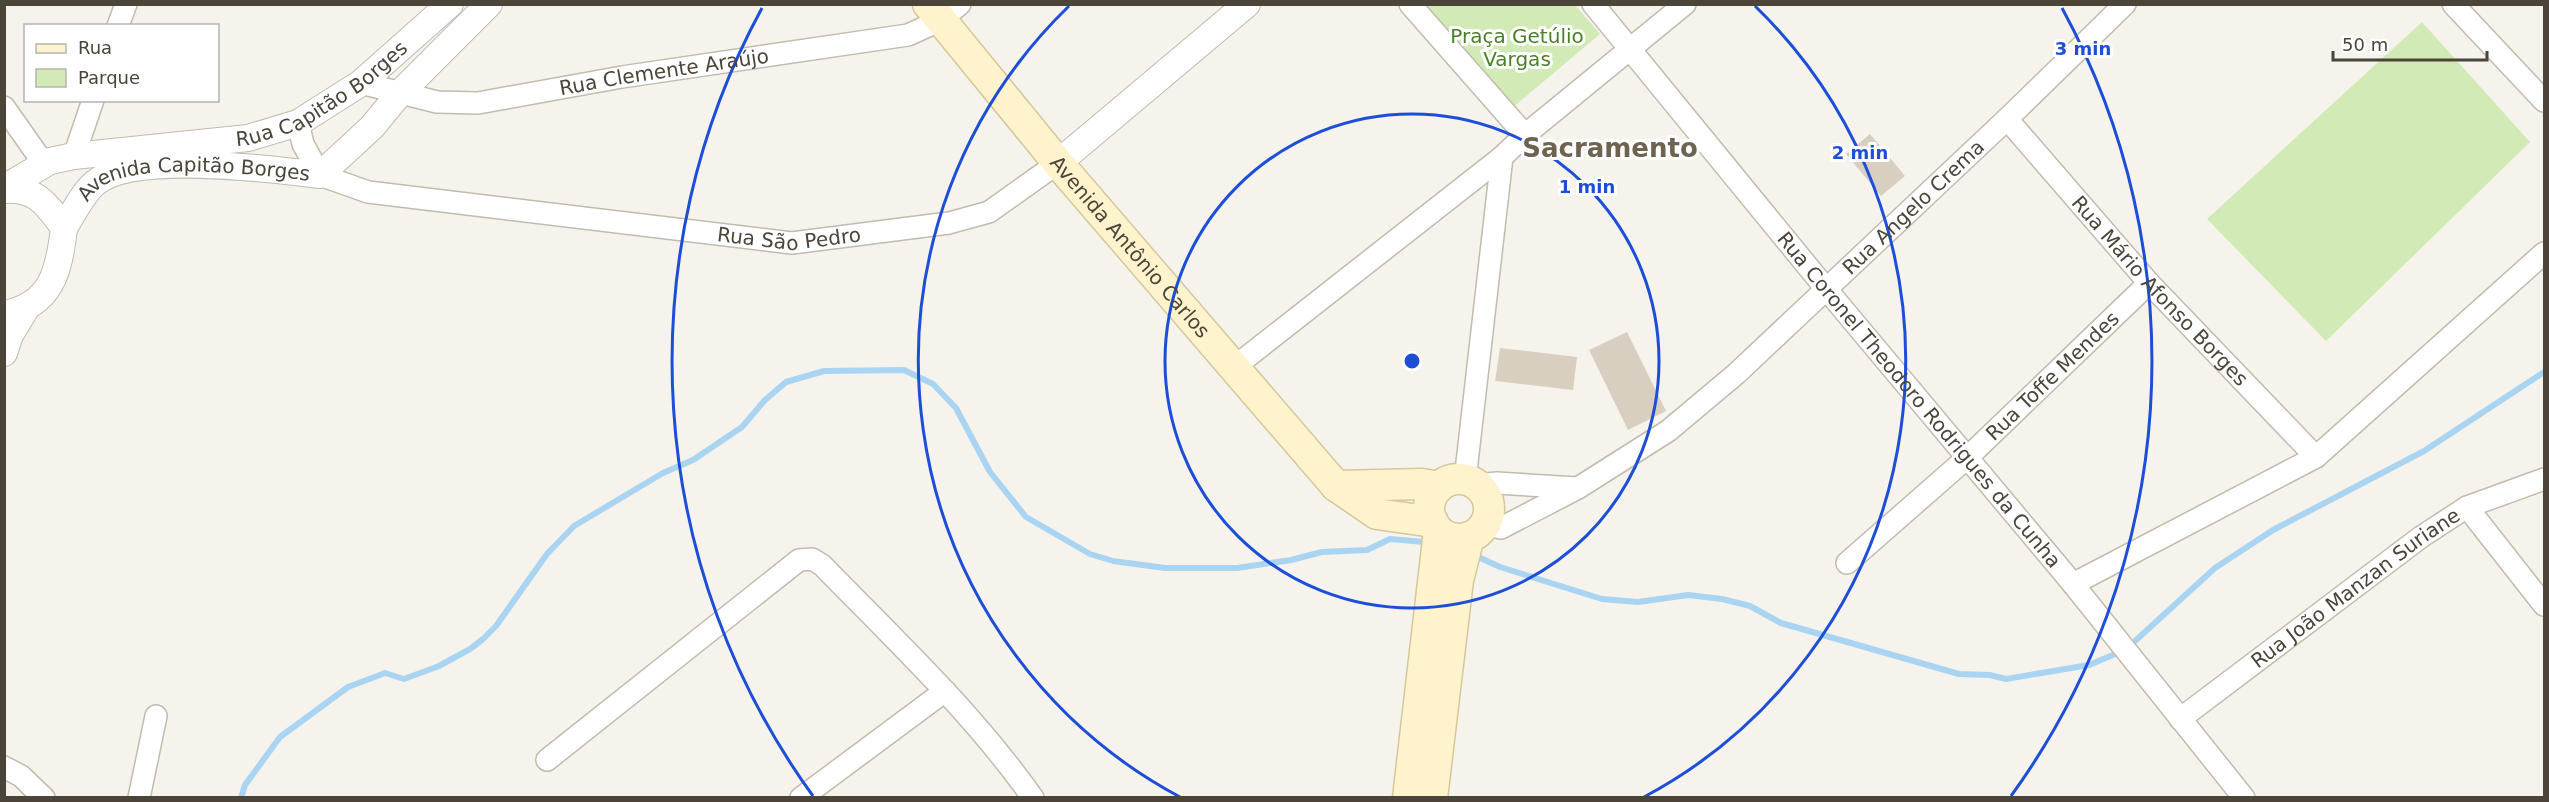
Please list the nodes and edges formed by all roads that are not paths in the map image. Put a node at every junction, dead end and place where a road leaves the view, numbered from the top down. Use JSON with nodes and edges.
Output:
{"nodes":[{"id":1,"x":126,"y":4,"type":"edge"},
{"id":2,"x":450,"y":4,"type":"edge"},
{"id":3,"x":489,"y":4,"type":"edge"},
{"id":4,"x":1247,"y":4,"type":"edge"},
{"id":5,"x":1410,"y":4,"type":"edge"},
{"id":6,"x":1593,"y":4,"type":"edge"},
{"id":7,"x":1685,"y":4,"type":"edge"},
{"id":8,"x":2125,"y":4,"type":"edge"},
{"id":9,"x":2453,"y":4,"type":"edge"},
{"id":10,"x":943,"y":10,"type":"edge"},
{"id":11,"x":119,"y":24,"type":"edge"},
{"id":12,"x":1629,"y":50,"type":"junction"},
{"id":13,"x":362,"y":83,"type":"junction"},
{"id":14,"x":400,"y":93,"type":"junction"},
{"id":15,"x":2544,"y":101,"type":"edge"},
{"id":16,"x":92,"y":102,"type":"edge"},
{"id":17,"x":4,"y":107,"type":"edge"},
{"id":18,"x":2007,"y":119,"type":"junction"},
{"id":19,"x":298,"y":123,"type":"junction"},
{"id":20,"x":1525,"y":135,"type":"junction"},
{"id":21,"x":74,"y":156,"type":"junction"},
{"id":22,"x":1502,"y":157,"type":"junction"},
{"id":23,"x":1059,"y":163,"type":"junction"},
{"id":24,"x":44,"y":164,"type":"junction"},
{"id":25,"x":320,"y":174,"type":"junction"},
{"id":26,"x":4,"y":189,"type":"edge"},
{"id":27,"x":64,"y":228,"type":"junction"},
{"id":28,"x":2544,"y":253,"type":"edge"},
{"id":29,"x":2148,"y":283,"type":"junction"},
{"id":30,"x":1827,"y":290,"type":"junction"},
{"id":31,"x":15,"y":312,"type":"edge"},
{"id":32,"x":4,"y":353,"type":"edge"},
{"id":33,"x":1233,"y":368,"type":"junction"},
{"id":34,"x":1968,"y":457,"type":"junction"},
{"id":35,"x":2316,"y":458,"type":"junction"},
{"id":36,"x":2544,"y":479,"type":"edge"},
{"id":37,"x":1460,"y":484,"type":"junction"},
{"id":38,"x":1336,"y":486,"type":"junction"},
{"id":39,"x":1578,"y":488,"type":"junction"},
{"id":40,"x":2467,"y":507,"type":"junction"},
{"id":41,"x":1436,"y":527,"type":"junction"},
{"id":42,"x":1477,"y":531,"type":"junction"},
{"id":43,"x":1847,"y":563,"type":"dead end"},
{"id":44,"x":2073,"y":584,"type":"junction"},
{"id":45,"x":2544,"y":605,"type":"edge"},
{"id":46,"x":945,"y":691,"type":"junction"},
{"id":47,"x":156,"y":716,"type":"dead end"},
{"id":48,"x":2180,"y":719,"type":"junction"},
{"id":49,"x":547,"y":760,"type":"dead end"},
{"id":50,"x":4,"y":767,"type":"edge"},
{"id":51,"x":44,"y":798,"type":"edge"},
{"id":52,"x":138,"y":798,"type":"edge"},
{"id":53,"x":801,"y":798,"type":"edge"},
{"id":54,"x":1033,"y":798,"type":"edge"},
{"id":55,"x":1408,"y":798,"type":"edge"},
{"id":56,"x":1432,"y":798,"type":"edge"},
{"id":57,"x":2244,"y":798,"type":"edge"}],
"edges":[{"from":1,"to":11,"type":"street"},
{"from":2,"to":13,"type":"street","name":"Rua Capitão Borges"},
{"from":3,"to":14,"type":"street","name":"Avenida Capitão Borges"},
{"from":4,"to":23,"type":"street","name":"Rua São Pedro"},
{"from":5,"to":20,"type":"street"},
{"from":6,"to":12,"type":"street","name":"Rua Coronel Theodoro Rodrigues da Cunha"},
{"from":7,"to":12,"type":"street"},
{"from":8,"to":18,"type":"street","name":"Rua Angelo Crema"},
{"from":9,"to":15,"type":"street"},
{"from":10,"to":14,"type":"street","name":"Rua Clemente Araújo"},
{"from":10,"to":23,"type":"main road","name":"Avenida Antônio Carlos"},
{"from":12,"to":20,"type":"street"},
{"from":12,"to":30,"type":"street","name":"Rua Coronel Theodoro Rodrigues da Cunha"},
{"from":13,"to":14,"type":"street","name":"Rua Clemente Araújo"},
{"from":13,"to":19,"type":"street","name":"Rua Capitão Borges"},
{"from":14,"to":25,"type":"street","name":"Avenida Capitão Borges"},
{"from":16,"to":21,"type":"street"},
{"from":17,"to":24,"type":"street"},
{"from":18,"to":29,"type":"street","name":"Rua Mário Afonso Borges"},
{"from":18,"to":30,"type":"street","name":"Rua Angelo Crema"},
{"from":19,"to":21,"type":"street","name":"Rua Capitão Borges"},
{"from":19,"to":25,"type":"street"},
{"from":20,"to":22,"type":"street"},
{"from":21,"to":24,"type":"street","name":"Rua Capitão Borges"},
{"from":22,"to":33,"type":"street"},
{"from":22,"to":37,"type":"street"},
{"from":23,"to":25,"type":"street","name":"Rua São Pedro"},
{"from":23,"to":33,"type":"main road","name":"Avenida Antônio Carlos"},
{"from":24,"to":26,"type":"street","name":"Rua Capitão Borges"},
{"from":25,"to":27,"type":"street","name":"Avenida Capitão Borges"},
{"from":26,"to":27,"type":"street"},
{"from":27,"to":31,"type":"street"},
{"from":28,"to":35,"type":"street"},
{"from":29,"to":34,"type":"street","name":"Rua Toffe Mendes"},
{"from":29,"to":35,"type":"street","name":"Rua Mário Afonso Borges"},
{"from":30,"to":34,"type":"street","name":"Rua Coronel Theodoro Rodrigues da Cunha"},
{"from":30,"to":39,"type":"street","name":"Rua Angelo Crema"},
{"from":31,"to":32,"type":"street"},
{"from":33,"to":38,"type":"main road","name":"Avenida Antônio Carlos"},
{"from":34,"to":43,"type":"street","name":"Rua Toffe Mendes"},
{"from":34,"to":44,"type":"street","name":"Rua Coronel Theodoro Rodrigues da Cunha"},
{"from":35,"to":44,"type":"street"},
{"from":36,"to":40,"type":"street","name":"Rua João Manzan Suriane"},
{"from":37,"to":38,"type":"main road"},
{"from":37,"to":39,"type":"street"},
{"from":37,"to":41,"type":"main road"},
{"from":37,"to":42,"type":"main road"},
{"from":38,"to":41,"type":"main road","name":"Avenida Antônio Carlos"},
{"from":39,"to":42,"type":"street","name":"Rua Angelo Crema"},
{"from":40,"to":45,"type":"street"},
{"from":40,"to":48,"type":"street","name":"Rua João Manzan Suriane"},
{"from":41,"to":42,"type":"main road"},
{"from":41,"to":55,"type":"main road"},
{"from":42,"to":56,"type":"main road"},
{"from":44,"to":48,"type":"street","name":"Rua Coronel Theodoro Rodrigues da Cunha"},
{"from":46,"to":49,"type":"street"},
{"from":46,"to":53,"type":"street"},
{"from":46,"to":54,"type":"street"},
{"from":47,"to":52,"type":"street"},
{"from":48,"to":57,"type":"street","name":"Rua Coronel Theodoro Rodrigues da Cunha"},
{"from":50,"to":51,"type":"street"}]}
